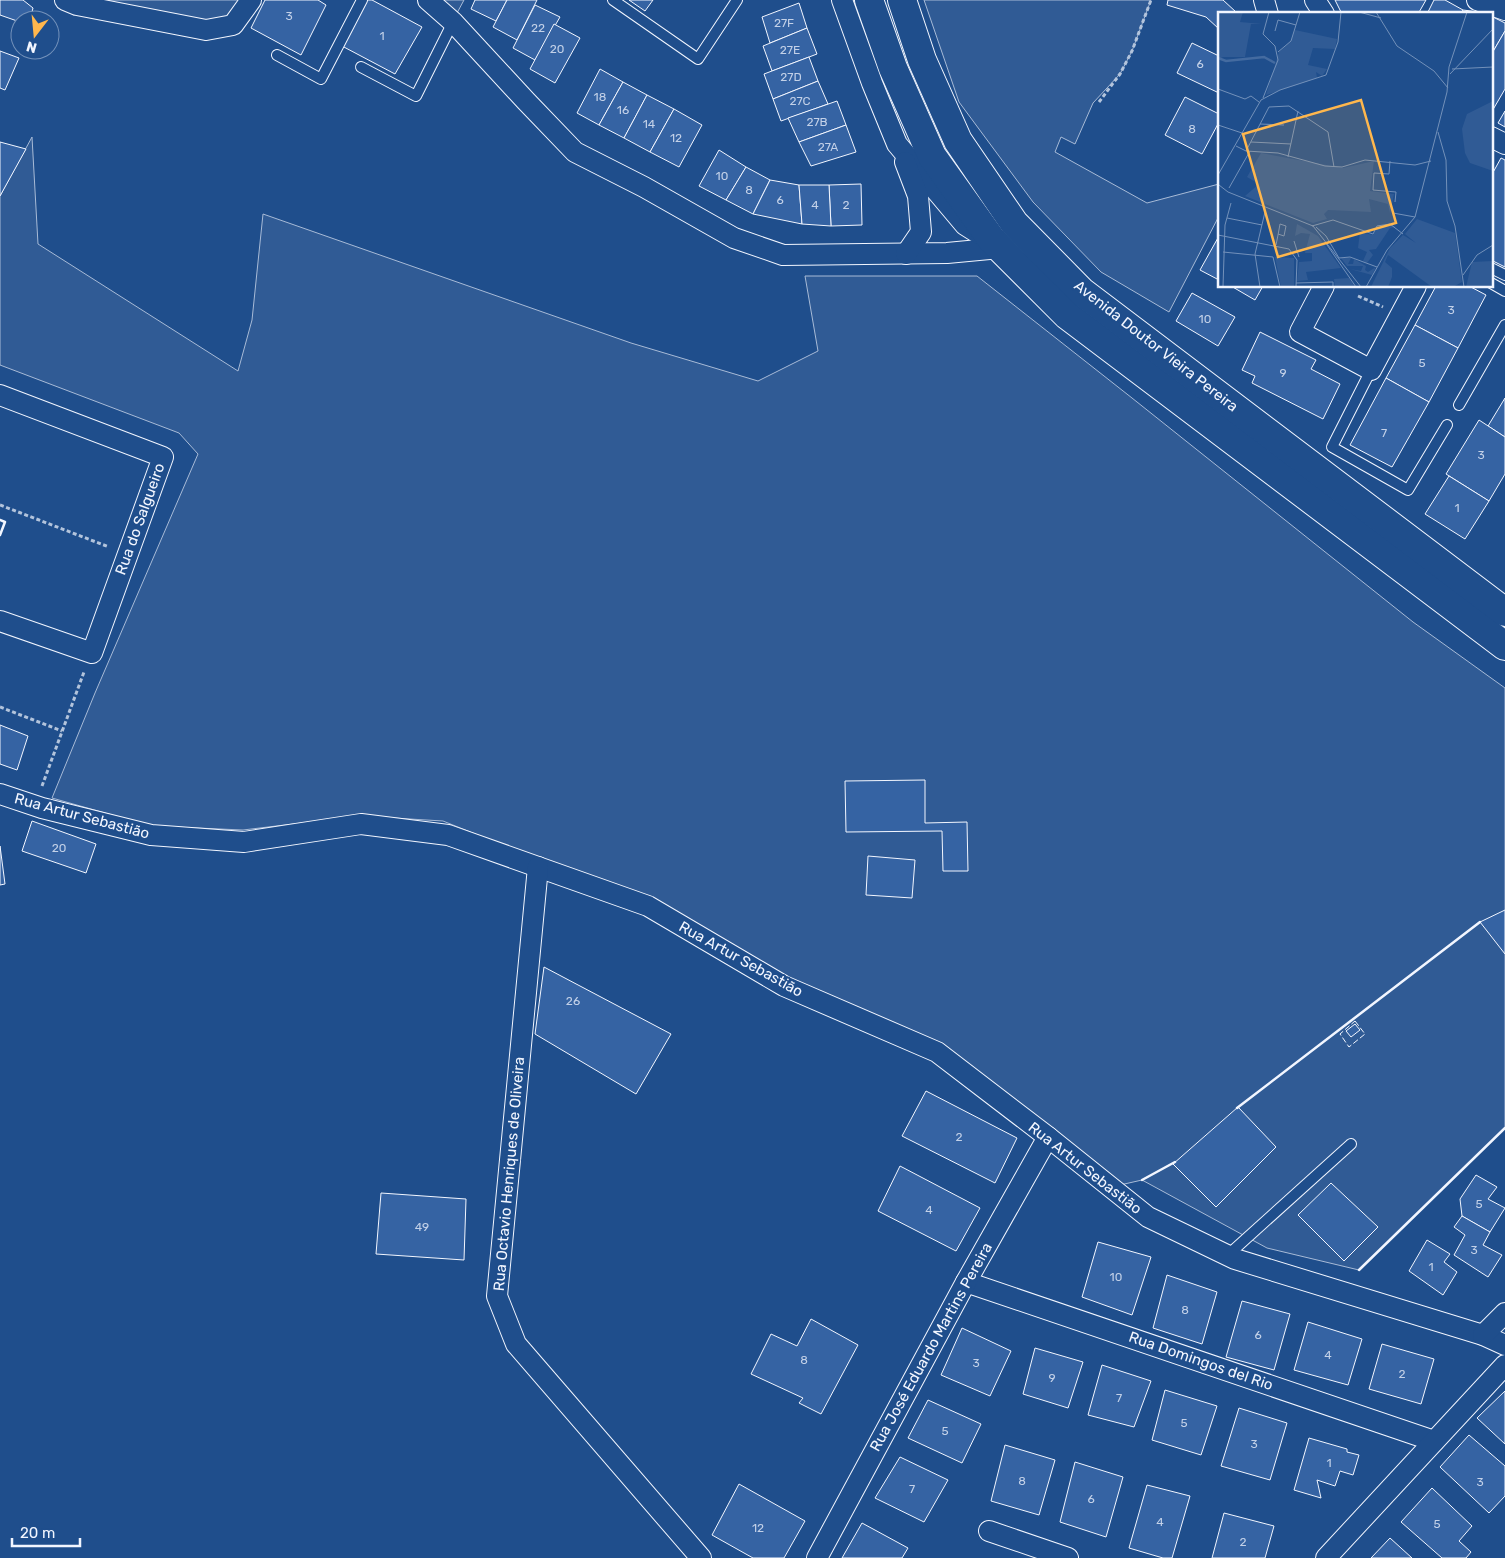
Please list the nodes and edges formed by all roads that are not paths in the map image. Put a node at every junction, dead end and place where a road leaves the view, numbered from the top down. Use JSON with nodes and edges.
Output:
{"nodes":[{"id":1,"x":66,"y":0,"type":"edge"},
{"id":2,"x":251,"y":0,"type":"edge"},
{"id":3,"x":362,"y":0,"type":"edge"},
{"id":4,"x":428,"y":0,"type":"edge"},
{"id":5,"x":613,"y":0,"type":"edge"},
{"id":6,"x":737,"y":0,"type":"edge"},
{"id":7,"x":842,"y":0,"type":"edge"},
{"id":8,"x":869,"y":0,"type":"edge"},
{"id":9,"x":902,"y":0,"type":"edge"},
{"id":10,"x":1316,"y":0,"type":"edge"},
{"id":11,"x":1478,"y":0,"type":"edge"},
{"id":12,"x":1505,"y":10,"type":"edge"},
{"id":13,"x":1323,"y":12,"type":"edge"},
{"id":14,"x":453,"y":22,"type":"junction"},
{"id":15,"x":277,"y":55,"type":"dead end"},
{"id":16,"x":361,"y":67,"type":"dead end"},
{"id":17,"x":897,"y":144,"type":"junction"},
{"id":18,"x":1000,"y":248,"type":"junction"},
{"id":19,"x":906,"y":254,"type":"junction"},
{"id":20,"x":1492,"y":268,"type":"edge"},
{"id":21,"x":1505,"y":275,"type":"edge"},
{"id":22,"x":1492,"y":284,"type":"edge"},
{"id":23,"x":1323,"y":288,"type":"edge"},
{"id":24,"x":1415,"y":288,"type":"edge"},
{"id":25,"x":1505,"y":291,"type":"edge"},
{"id":26,"x":1505,"y":325,"type":"edge"},
{"id":27,"x":1371,"y":370,"type":"junction"},
{"id":28,"x":0,"y":395,"type":"edge"},
{"id":29,"x":1459,"y":405,"type":"dead end"},
{"id":30,"x":1447,"y":425,"type":"dead end"},
{"id":31,"x":1505,"y":612,"type":"edge"},
{"id":32,"x":0,"y":621,"type":"edge"},
{"id":33,"x":1505,"y":646,"type":"edge"},
{"id":34,"x":0,"y":794,"type":"edge"},
{"id":35,"x":538,"y":867,"type":"junction"},
{"id":36,"x":1048,"y":1137,"type":"junction"},
{"id":37,"x":1351,"y":1144,"type":"dead end"},
{"id":38,"x":1228,"y":1255,"type":"junction"},
{"id":39,"x":966,"y":1282,"type":"junction"},
{"id":40,"x":1505,"y":1313,"type":"edge"},
{"id":41,"x":1483,"y":1335,"type":"junction"},
{"id":42,"x":1505,"y":1345,"type":"edge"},
{"id":43,"x":1505,"y":1365,"type":"edge"},
{"id":44,"x":1434,"y":1441,"type":"junction"},
{"id":45,"x":989,"y":1531,"type":"dead end"},
{"id":46,"x":702,"y":1558,"type":"edge"},
{"id":47,"x":817,"y":1558,"type":"edge"},
{"id":48,"x":1068,"y":1558,"type":"edge"},
{"id":49,"x":1326,"y":1558,"type":"edge"}],
"edges":[{"from":1,"to":2,"type":"street"},
{"from":3,"to":15,"type":"lane"},
{"from":4,"to":14,"type":"street"},
{"from":5,"to":6,"type":"lane"},
{"from":7,"to":17,"type":"street","name":"Avenida Doutor Vieira Pereira"},
{"from":8,"to":18,"type":"main road","name":"Avenida Doutor Vieira Pereira"},
{"from":9,"to":31,"type":"main road","name":"Avenida Doutor Vieira Pereira"},
{"from":10,"to":13,"type":"street"},
{"from":11,"to":12,"type":"street"},
{"from":14,"to":16,"type":"lane"},
{"from":14,"to":19,"type":"street"},
{"from":17,"to":18,"type":"street","name":"Avenida Doutor Vieira Pereira"},
{"from":17,"to":19,"type":"street"},
{"from":18,"to":19,"type":"street"},
{"from":18,"to":33,"type":"main road","name":"Avenida Doutor Vieira Pereira"},
{"from":20,"to":21,"type":"lane"},
{"from":22,"to":25,"type":"lane"},
{"from":23,"to":27,"type":"street"},
{"from":24,"to":27,"type":"street"},
{"from":26,"to":29,"type":"lane"},
{"from":27,"to":30,"type":"lane"},
{"from":28,"to":32,"type":"street","name":"Rua do Salgueiro"},
{"from":34,"to":35,"type":"street","name":"Rua Artur Sebastião"},
{"from":35,"to":36,"type":"street","name":"Rua Artur Sebastião"},
{"from":35,"to":46,"type":"street","name":"Rua Octavio Henriques de Oliveira"},
{"from":36,"to":38,"type":"street","name":"Rua Artur Sebastião"},
{"from":36,"to":39,"type":"street","name":"Rua José Eduardo Martins Pereira"},
{"from":37,"to":38,"type":"lane"},
{"from":38,"to":41,"type":"street","name":"Rua Artur Sebastião"},
{"from":39,"to":44,"type":"street","name":"Rua Domingos del Rio"},
{"from":39,"to":47,"type":"street","name":"Rua José Eduardo Martins Pereira"},
{"from":40,"to":41,"type":"street"},
{"from":41,"to":42,"type":"street","name":"Rua Artur Sebastião"},
{"from":43,"to":44,"type":"street"},
{"from":44,"to":49,"type":"street"},
{"from":45,"to":48,"type":"street"}]}
